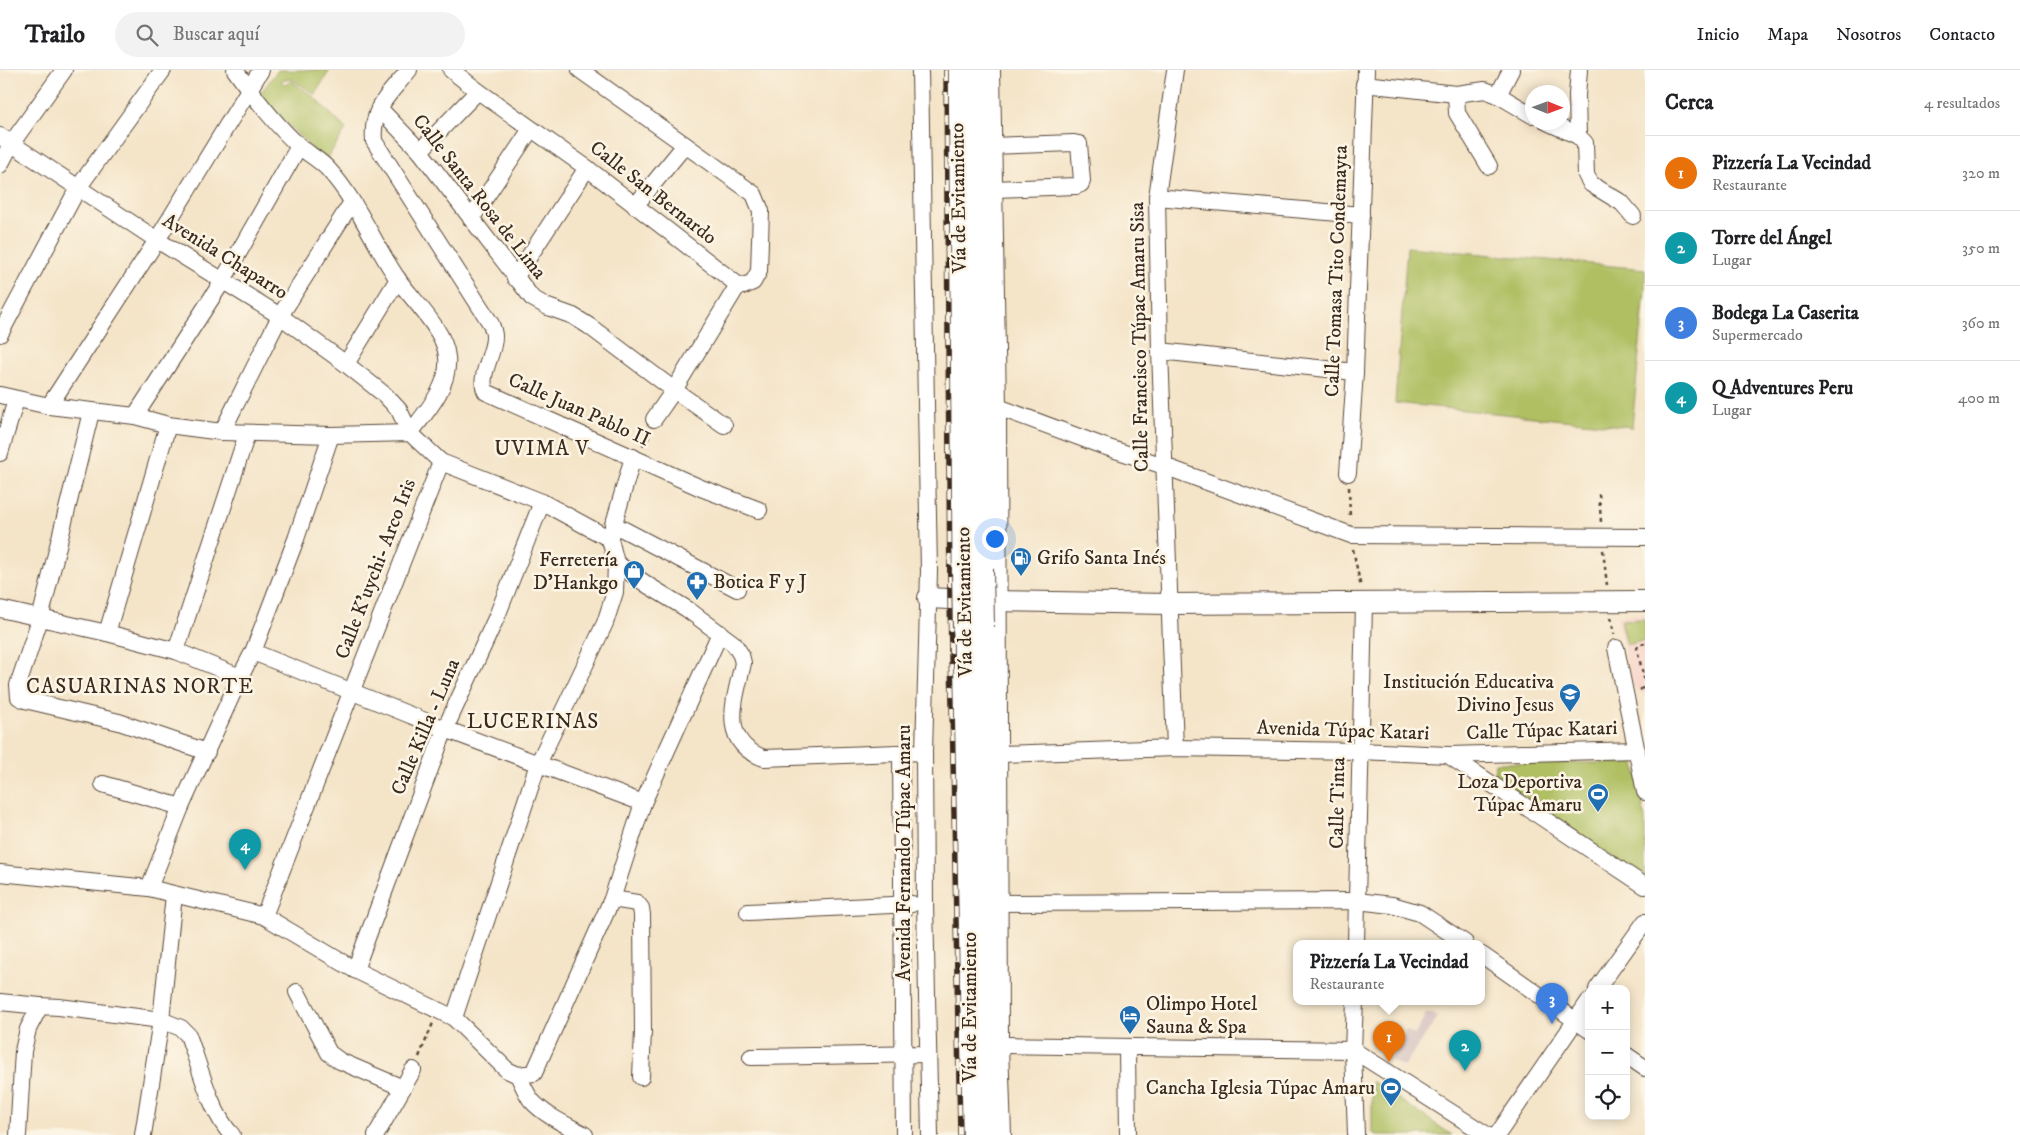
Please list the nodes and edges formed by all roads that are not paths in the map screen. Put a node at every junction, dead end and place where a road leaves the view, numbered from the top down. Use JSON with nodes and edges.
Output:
{"nodes":[{"id":1,"x":64,"y":70,"type":"edge"},
{"id":2,"x":162,"y":70,"type":"edge"},
{"id":3,"x":236,"y":70,"type":"edge"},
{"id":4,"x":261,"y":70,"type":"edge"},
{"id":5,"x":409,"y":70,"type":"edge"},
{"id":6,"x":451,"y":70,"type":"edge"},
{"id":7,"x":580,"y":70,"type":"edge"},
{"id":8,"x":920,"y":70,"type":"edge"},
{"id":9,"x":958,"y":70,"type":"edge"},
{"id":10,"x":979,"y":70,"type":"edge"},
{"id":11,"x":992,"y":70,"type":"edge"},
{"id":12,"x":1174,"y":70,"type":"edge"},
{"id":13,"x":1511,"y":70,"type":"edge"},
{"id":14,"x":1580,"y":70,"type":"edge"},
{"id":15,"x":1365,"y":77,"type":"edge"},
{"id":16,"x":249,"y":90,"type":"junction"},
{"id":17,"x":478,"y":92,"type":"junction"},
{"id":18,"x":1456,"y":94,"type":"junction"},
{"id":19,"x":1498,"y":95,"type":"junction"},
{"id":20,"x":379,"y":108,"type":"junction"},
{"id":21,"x":1525,"y":111,"type":"edge"},
{"id":22,"x":531,"y":128,"type":"junction"},
{"id":23,"x":1565,"y":130,"type":"edge"},
{"id":24,"x":1578,"y":136,"type":"junction"},
{"id":25,"x":5,"y":140,"type":"edge"},
{"id":26,"x":685,"y":145,"type":"junction"},
{"id":27,"x":299,"y":146,"type":"junction"},
{"id":28,"x":992,"y":146,"type":"junction"},
{"id":29,"x":420,"y":151,"type":"junction"},
{"id":30,"x":0,"y":165,"type":"edge"},
{"id":31,"x":1489,"y":166,"type":"dead end"},
{"id":32,"x":587,"y":168,"type":"junction"},
{"id":33,"x":78,"y":188,"type":"junction"},
{"id":34,"x":993,"y":189,"type":"junction"},
{"id":35,"x":1157,"y":197,"type":"junction"},
{"id":36,"x":352,"y":202,"type":"junction"},
{"id":37,"x":635,"y":206,"type":"junction"},
{"id":38,"x":1361,"y":215,"type":"junction"},
{"id":39,"x":1633,"y":216,"type":"dead end"},
{"id":40,"x":471,"y":219,"type":"junction"},
{"id":41,"x":157,"y":240,"type":"junction"},
{"id":42,"x":515,"y":278,"type":"junction"},
{"id":43,"x":398,"y":279,"type":"junction"},
{"id":44,"x":222,"y":282,"type":"junction"},
{"id":45,"x":738,"y":285,"type":"junction"},
{"id":46,"x":280,"y":316,"type":"junction"},
{"id":47,"x":0,"y":334,"type":"edge"},
{"id":48,"x":1160,"y":351,"type":"junction"},
{"id":49,"x":346,"y":364,"type":"junction"},
{"id":50,"x":1355,"y":372,"type":"junction"},
{"id":51,"x":674,"y":390,"type":"junction"},
{"id":52,"x":8,"y":398,"type":"edge"},
{"id":53,"x":49,"y":406,"type":"junction"},
{"id":54,"x":998,"y":407,"type":"junction"},
{"id":55,"x":91,"y":412,"type":"junction"},
{"id":56,"x":135,"y":416,"type":"junction"},
{"id":57,"x":654,"y":419,"type":"road end"},
{"id":58,"x":168,"y":425,"type":"junction"},
{"id":59,"x":724,"y":425,"type":"dead end"},
{"id":60,"x":222,"y":432,"type":"junction"},
{"id":61,"x":410,"y":433,"type":"junction"},
{"id":62,"x":247,"y":434,"type":"junction"},
{"id":63,"x":330,"y":435,"type":"junction"},
{"id":64,"x":0,"y":453,"type":"edge"},
{"id":65,"x":633,"y":457,"type":"junction"},
{"id":66,"x":441,"y":462,"type":"junction"},
{"id":67,"x":1164,"y":466,"type":"junction"},
{"id":68,"x":1348,"y":473,"type":"dead end"},
{"id":69,"x":542,"y":502,"type":"junction"},
{"id":70,"x":759,"y":510,"type":"dead end"},
{"id":71,"x":611,"y":532,"type":"junction"},
{"id":72,"x":1645,"y":537,"type":"edge"},
{"id":73,"x":616,"y":563,"type":"junction"},
{"id":74,"x":981,"y":567,"type":"junction"},
{"id":75,"x":737,"y":589,"type":"dead end"},
{"id":76,"x":928,"y":598,"type":"junction"},
{"id":77,"x":1645,"y":601,"type":"edge"},
{"id":78,"x":998,"y":602,"type":"junction"},
{"id":79,"x":1169,"y":604,"type":"junction"},
{"id":80,"x":1364,"y":604,"type":"junction"},
{"id":81,"x":0,"y":609,"type":"edge"},
{"id":82,"x":40,"y":619,"type":"junction"},
{"id":83,"x":974,"y":627,"type":"junction"},
{"id":84,"x":107,"y":633,"type":"junction"},
{"id":85,"x":720,"y":634,"type":"junction"},
{"id":86,"x":1616,"y":648,"type":"road end"},
{"id":87,"x":176,"y":651,"type":"junction"},
{"id":88,"x":253,"y":652,"type":"junction"},
{"id":89,"x":240,"y":677,"type":"junction"},
{"id":90,"x":351,"y":692,"type":"junction"},
{"id":91,"x":445,"y":729,"type":"junction"},
{"id":92,"x":1175,"y":748,"type":"junction"},
{"id":93,"x":1637,"y":750,"type":"junction"},
{"id":94,"x":1360,"y":751,"type":"junction"},
{"id":95,"x":207,"y":752,"type":"junction"},
{"id":96,"x":924,"y":752,"type":"junction"},
{"id":97,"x":901,"y":754,"type":"junction"},
{"id":98,"x":1000,"y":754,"type":"junction"},
{"id":99,"x":1448,"y":755,"type":"junction"},
{"id":100,"x":538,"y":764,"type":"junction"},
{"id":101,"x":103,"y":784,"type":"dead end"},
{"id":102,"x":1645,"y":792,"type":"edge"},
{"id":103,"x":643,"y":803,"type":"junction"},
{"id":104,"x":181,"y":807,"type":"junction"},
{"id":105,"x":0,"y":873,"type":"edge"},
{"id":106,"x":1645,"y":886,"type":"edge"},
{"id":107,"x":149,"y":888,"type":"junction"},
{"id":108,"x":174,"y":895,"type":"junction"},
{"id":109,"x":612,"y":899,"type":"junction"},
{"id":110,"x":1357,"y":901,"type":"junction"},
{"id":111,"x":924,"y":903,"type":"junction"},
{"id":112,"x":1001,"y":903,"type":"junction"},
{"id":113,"x":901,"y":905,"type":"junction"},
{"id":114,"x":748,"y":912,"type":"dead end"},
{"id":115,"x":264,"y":916,"type":"junction"},
{"id":116,"x":1645,"y":922,"type":"edge"},
{"id":117,"x":1356,"y":940,"type":"edge"},
{"id":118,"x":1460,"y":940,"type":"edge"},
{"id":119,"x":1485,"y":957,"type":"edge"},
{"id":120,"x":355,"y":970,"type":"junction"},
{"id":121,"x":1600,"y":985,"type":"edge"},
{"id":122,"x":297,"y":992,"type":"dead end"},
{"id":123,"x":0,"y":1002,"type":"edge"},
{"id":124,"x":1354,"y":1005,"type":"edge"},
{"id":125,"x":40,"y":1006,"type":"junction"},
{"id":126,"x":1585,"y":1007,"type":"edge"},
{"id":127,"x":454,"y":1018,"type":"junction"},
{"id":128,"x":161,"y":1020,"type":"junction"},
{"id":129,"x":1575,"y":1021,"type":"junction"},
{"id":130,"x":1585,"y":1027,"type":"edge"},
{"id":131,"x":1000,"y":1045,"type":"junction"},
{"id":132,"x":1126,"y":1047,"type":"junction"},
{"id":133,"x":1353,"y":1050,"type":"junction"},
{"id":134,"x":928,"y":1054,"type":"junction"},
{"id":135,"x":903,"y":1055,"type":"junction"},
{"id":136,"x":751,"y":1057,"type":"dead end"},
{"id":137,"x":1630,"y":1058,"type":"edge"},
{"id":138,"x":1645,"y":1068,"type":"edge"},
{"id":139,"x":413,"y":1070,"type":"road end"},
{"id":140,"x":518,"y":1075,"type":"junction"},
{"id":141,"x":641,"y":1078,"type":"dead end"},
{"id":142,"x":403,"y":1088,"type":"junction"},
{"id":143,"x":18,"y":1135,"type":"edge"},
{"id":144,"x":143,"y":1135,"type":"edge"},
{"id":145,"x":232,"y":1135,"type":"edge"},
{"id":146,"x":376,"y":1135,"type":"edge"},
{"id":147,"x":585,"y":1135,"type":"edge"},
{"id":148,"x":904,"y":1135,"type":"edge"},
{"id":149,"x":930,"y":1135,"type":"edge"},
{"id":150,"x":971,"y":1135,"type":"edge"},
{"id":151,"x":989,"y":1135,"type":"edge"},
{"id":152,"x":1003,"y":1135,"type":"edge"},
{"id":153,"x":1128,"y":1135,"type":"edge"},
{"id":154,"x":1356,"y":1135,"type":"edge"},
{"id":155,"x":1487,"y":1135,"type":"edge"},
{"id":156,"x":1497,"y":1135,"type":"edge"}],
"edges":[{"from":1,"to":25,"type":"street"},
{"from":2,"to":33,"type":"street"},
{"from":3,"to":16,"type":"street"},
{"from":4,"to":16,"type":"street"},
{"from":5,"to":20,"type":"street"},
{"from":6,"to":17,"type":"street","name":"Calle San Bernardo"},
{"from":7,"to":26,"type":"street"},
{"from":8,"to":76,"type":"street","name":"Avenida Fernando Túpac Amaru"},
{"from":9,"to":74,"type":"highway","name":"Vía de Evitamiento"},
{"from":10,"to":74,"type":"highway","name":"Vía de Evitamiento"},
{"from":11,"to":28,"type":"street"},
{"from":12,"to":35,"type":"street","name":"Calle Francisco Túpac Amaru Sisa"},
{"from":13,"to":19,"type":"street"},
{"from":14,"to":24,"type":"street"},
{"from":15,"to":18,"type":"street"},
{"from":15,"to":38,"type":"street","name":"Calle Tomasa Tito Condemayta"},
{"from":16,"to":27,"type":"street"},
{"from":16,"to":41,"type":"street"},
{"from":17,"to":22,"type":"street","name":"Calle San Bernardo"},
{"from":17,"to":29,"type":"street"},
{"from":18,"to":19,"type":"street"},
{"from":18,"to":31,"type":"street"},
{"from":19,"to":21,"type":"street"},
{"from":20,"to":29,"type":"street","name":"Calle Santa Rosa de Lima"},
{"from":20,"to":65,"type":"street","name":"Calle Juan Pablo II"},
{"from":22,"to":32,"type":"street","name":"Calle San Bernardo"},
{"from":22,"to":40,"type":"street"},
{"from":23,"to":24,"type":"street"},
{"from":24,"to":39,"type":"street"},
{"from":25,"to":30,"type":"street"},
{"from":25,"to":33,"type":"street","name":"Avenida Chaparro"},
{"from":26,"to":37,"type":"street"},
{"from":26,"to":45,"type":"street"},
{"from":27,"to":36,"type":"street"},
{"from":27,"to":44,"type":"street"},
{"from":28,"to":34,"type":"street"},
{"from":28,"to":34,"type":"street"},
{"from":29,"to":40,"type":"street","name":"Calle Santa Rosa de Lima"},
{"from":32,"to":37,"type":"street","name":"Calle San Bernardo"},
{"from":32,"to":42,"type":"street"},
{"from":33,"to":41,"type":"street","name":"Avenida Chaparro"},
{"from":33,"to":47,"type":"street"},
{"from":34,"to":54,"type":"street"},
{"from":35,"to":38,"type":"street"},
{"from":35,"to":48,"type":"street","name":"Calle Francisco Túpac Amaru Sisa"},
{"from":36,"to":43,"type":"street"},
{"from":36,"to":46,"type":"street"},
{"from":37,"to":45,"type":"street","name":"Calle San Bernardo"},
{"from":38,"to":50,"type":"street","name":"Calle Tomasa Tito Condemayta"},
{"from":40,"to":42,"type":"street","name":"Calle Santa Rosa de Lima"},
{"from":41,"to":44,"type":"street","name":"Avenida Chaparro"},
{"from":41,"to":53,"type":"street"},
{"from":42,"to":51,"type":"street","name":"Calle Santa Rosa de Lima"},
{"from":43,"to":49,"type":"street"},
{"from":43,"to":61,"type":"street"},
{"from":44,"to":46,"type":"street","name":"Avenida Chaparro"},
{"from":44,"to":56,"type":"street"},
{"from":45,"to":51,"type":"street"},
{"from":46,"to":49,"type":"street","name":"Avenida Chaparro"},
{"from":46,"to":60,"type":"street"},
{"from":48,"to":50,"type":"street"},
{"from":48,"to":67,"type":"street","name":"Calle Francisco Túpac Amaru Sisa"},
{"from":49,"to":61,"type":"street","name":"Avenida Chaparro"},
{"from":50,"to":68,"type":"street","name":"Calle Tomasa Tito Condemayta"},
{"from":51,"to":57,"type":"street"},
{"from":51,"to":59,"type":"street","name":"Calle Santa Rosa de Lima"},
{"from":52,"to":53,"type":"street"},
{"from":52,"to":64,"type":"street"},
{"from":53,"to":55,"type":"street"},
{"from":54,"to":67,"type":"street"},
{"from":54,"to":74,"type":"street"},
{"from":55,"to":56,"type":"street"},
{"from":55,"to":82,"type":"street"},
{"from":56,"to":58,"type":"street"},
{"from":58,"to":60,"type":"street"},
{"from":58,"to":84,"type":"street"},
{"from":60,"to":62,"type":"street"},
{"from":61,"to":63,"type":"street"},
{"from":61,"to":66,"type":"street"},
{"from":62,"to":63,"type":"street"},
{"from":62,"to":87,"type":"street"},
{"from":63,"to":88,"type":"street"},
{"from":65,"to":70,"type":"street","name":"Calle Juan Pablo II"},
{"from":65,"to":71,"type":"street"},
{"from":66,"to":69,"type":"street"},
{"from":66,"to":90,"type":"street","name":"Calle K'uychi- Arco Iris"},
{"from":67,"to":72,"type":"street"},
{"from":67,"to":79,"type":"street","name":"Calle Francisco Túpac Amaru Sisa"},
{"from":69,"to":71,"type":"street"},
{"from":69,"to":91,"type":"street","name":"Calle Killa - Luna"},
{"from":71,"to":73,"type":"street"},
{"from":71,"to":75,"type":"street"},
{"from":73,"to":85,"type":"street"},
{"from":73,"to":100,"type":"street"},
{"from":74,"to":78,"type":"street"},
{"from":74,"to":83,"type":"highway","name":"Vía de Evitamiento","bridge":true},
{"from":76,"to":78,"type":"main road"},
{"from":76,"to":96,"type":"street","name":"Avenida Fernando Túpac Amaru"},
{"from":77,"to":80,"type":"main road"},
{"from":78,"to":79,"type":"main road"},
{"from":78,"to":98,"type":"street"},
{"from":79,"to":80,"type":"main road"},
{"from":79,"to":92,"type":"street","name":"Calle Francisco Túpac Amaru Sisa"},
{"from":80,"to":94,"type":"street","name":"Calle Tinta"},
{"from":81,"to":82,"type":"street"},
{"from":82,"to":84,"type":"street"},
{"from":82,"to":95,"type":"street"},
{"from":83,"to":150,"type":"highway","name":"Vía de Evitamiento"},
{"from":83,"to":151,"type":"highway","name":"Vía de Evitamiento"},
{"from":84,"to":87,"type":"street"},
{"from":85,"to":97,"type":"street"},
{"from":85,"to":103,"type":"street"},
{"from":86,"to":93,"type":"street"},
{"from":87,"to":89,"type":"street"},
{"from":88,"to":89,"type":"street"},
{"from":88,"to":90,"type":"street"},
{"from":89,"to":95,"type":"street"},
{"from":90,"to":91,"type":"street"},
{"from":90,"to":115,"type":"street","name":"Calle K'uychi- Arco Iris"},
{"from":91,"to":100,"type":"street"},
{"from":91,"to":120,"type":"street","name":"Calle Killa - Luna"},
{"from":92,"to":94,"type":"street","name":"Avenida Túpac Katari"},
{"from":92,"to":98,"type":"street","name":"Avenida Túpac Katari"},
{"from":93,"to":99,"type":"street","name":"Calle Túpac Katari"},
{"from":93,"to":102,"type":"street"},
{"from":94,"to":99,"type":"street","name":"Avenida Túpac Katari"},
{"from":94,"to":110,"type":"street","name":"Calle Tinta"},
{"from":95,"to":104,"type":"street"},
{"from":96,"to":97,"type":"street"},
{"from":96,"to":111,"type":"street","name":"Avenida Fernando Túpac Amaru"},
{"from":97,"to":113,"type":"street"},
{"from":98,"to":112,"type":"street"},
{"from":99,"to":106,"type":"street","name":"Avenida Túpac Katari"},
{"from":100,"to":103,"type":"street"},
{"from":100,"to":127,"type":"street"},
{"from":101,"to":104,"type":"street"},
{"from":103,"to":109,"type":"street"},
{"from":104,"to":107,"type":"street"},
{"from":105,"to":107,"type":"street"},
{"from":107,"to":108,"type":"street"},
{"from":108,"to":115,"type":"street"},
{"from":108,"to":128,"type":"street"},
{"from":109,"to":140,"type":"street"},
{"from":109,"to":141,"type":"street"},
{"from":110,"to":112,"type":"street"},
{"from":110,"to":117,"type":"street","name":"Calle Tinta"},
{"from":110,"to":118,"type":"street"},
{"from":111,"to":113,"type":"street"},
{"from":111,"to":134,"type":"street","name":"Avenida Fernando Túpac Amaru"},
{"from":112,"to":131,"type":"street"},
{"from":113,"to":114,"type":"street"},
{"from":113,"to":135,"type":"street"},
{"from":115,"to":120,"type":"street"},
{"from":116,"to":121,"type":"street"},
{"from":119,"to":129,"type":"street"},
{"from":120,"to":127,"type":"street"},
{"from":122,"to":142,"type":"street"},
{"from":123,"to":125,"type":"street"},
{"from":124,"to":133,"type":"street"},
{"from":125,"to":128,"type":"street"},
{"from":125,"to":143,"type":"street"},
{"from":126,"to":129,"type":"street"},
{"from":127,"to":140,"type":"street"},
{"from":128,"to":144,"type":"street"},
{"from":128,"to":145,"type":"street"},
{"from":129,"to":130,"type":"street"},
{"from":129,"to":156,"type":"street"},
{"from":131,"to":132,"type":"street"},
{"from":131,"to":152,"type":"street"},
{"from":132,"to":133,"type":"street"},
{"from":132,"to":153,"type":"street"},
{"from":133,"to":154,"type":"street"},
{"from":133,"to":155,"type":"street"},
{"from":134,"to":135,"type":"street"},
{"from":134,"to":149,"type":"street","name":"Avenida Fernando Túpac Amaru"},
{"from":135,"to":136,"type":"street"},
{"from":135,"to":148,"type":"street"},
{"from":137,"to":138,"type":"street"},
{"from":139,"to":142,"type":"street"},
{"from":140,"to":147,"type":"street"},
{"from":142,"to":146,"type":"street"}]}
